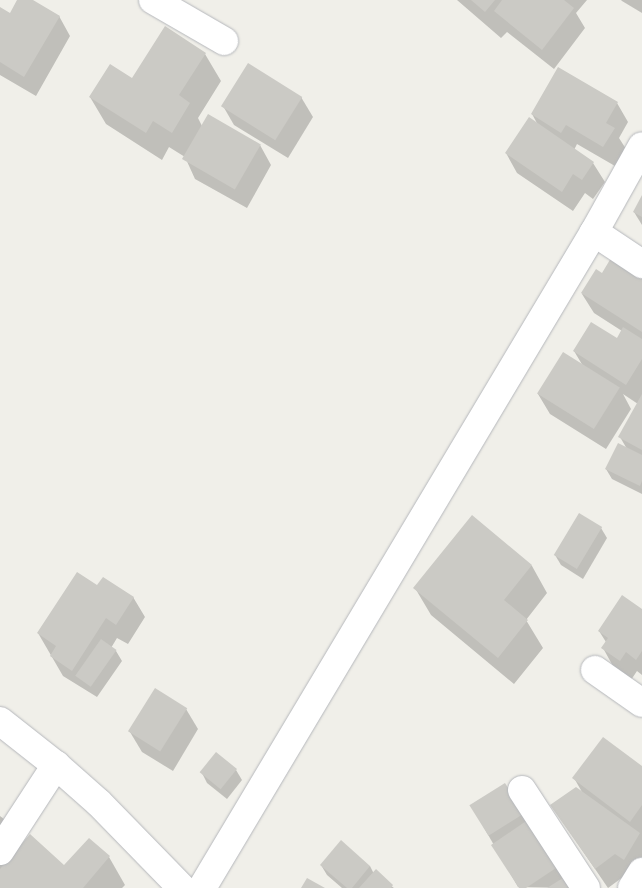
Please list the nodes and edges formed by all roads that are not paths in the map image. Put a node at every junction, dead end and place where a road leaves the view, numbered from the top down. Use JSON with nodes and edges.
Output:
{"nodes":[{"id":1,"x":153,"y":0,"type":"edge"},
{"id":2,"x":224,"y":41,"type":"dead end"},
{"id":3,"x":642,"y":146,"type":"edge"},
{"id":4,"x":594,"y":232,"type":"junction"},
{"id":5,"x":642,"y":264,"type":"edge"},
{"id":6,"x":595,"y":670,"type":"dead end"},
{"id":7,"x":642,"y":703,"type":"edge"},
{"id":8,"x":0,"y":721,"type":"edge"},
{"id":9,"x":56,"y":765,"type":"junction"},
{"id":10,"x":522,"y":790,"type":"dead end"},
{"id":11,"x":0,"y":851,"type":"edge"},
{"id":12,"x":642,"y":872,"type":"edge"},
{"id":13,"x":182,"y":888,"type":"edge"},
{"id":14,"x":202,"y":888,"type":"edge"},
{"id":15,"x":586,"y":888,"type":"edge"},
{"id":16,"x":632,"y":888,"type":"edge"}],
"edges":[{"from":1,"to":2,"type":"street"},
{"from":3,"to":4,"type":"street"},
{"from":4,"to":5,"type":"street"},
{"from":4,"to":14,"type":"street"},
{"from":6,"to":7,"type":"street"},
{"from":8,"to":9,"type":"street"},
{"from":9,"to":11,"type":"street"},
{"from":9,"to":13,"type":"street"},
{"from":10,"to":15,"type":"street"},
{"from":12,"to":16,"type":"street"}]}
